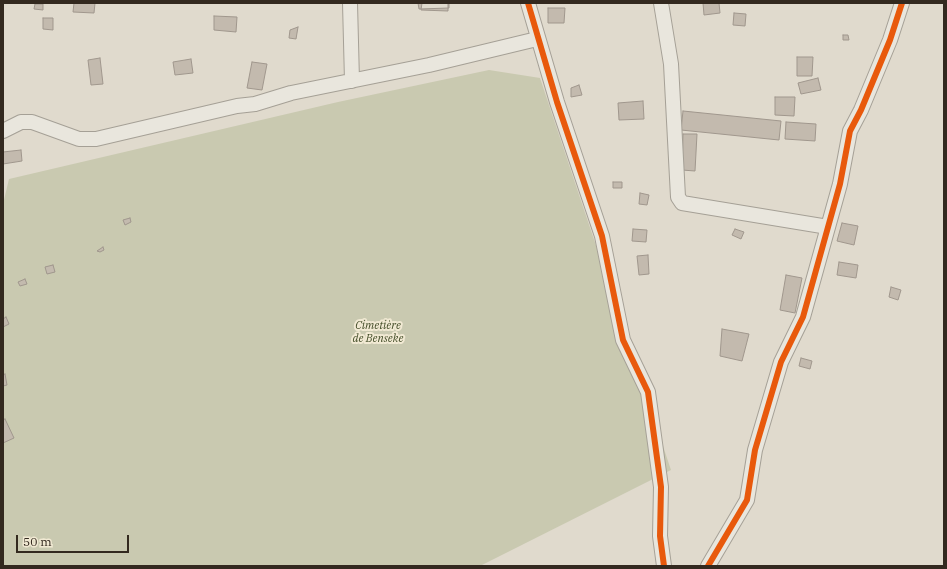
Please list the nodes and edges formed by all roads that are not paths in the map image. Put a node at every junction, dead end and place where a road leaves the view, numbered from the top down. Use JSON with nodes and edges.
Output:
{"nodes":[{"id":1,"x":350,"y":3,"type":"edge"},
{"id":2,"x":528,"y":3,"type":"edge"},
{"id":3,"x":661,"y":3,"type":"edge"},
{"id":4,"x":902,"y":3,"type":"edge"},
{"id":5,"x":537,"y":39,"type":"junction"},
{"id":6,"x":352,"y":81,"type":"junction"},
{"id":7,"x":3,"y":131,"type":"edge"},
{"id":8,"x":828,"y":227,"type":"junction"},
{"id":9,"x":664,"y":566,"type":"edge"},
{"id":10,"x":708,"y":566,"type":"edge"}],
"edges":[{"from":1,"to":6,"type":"street"},
{"from":2,"to":5,"type":"street"},
{"from":3,"to":8,"type":"street"},
{"from":4,"to":8,"type":"street"},
{"from":5,"to":6,"type":"street"},
{"from":5,"to":9,"type":"street"},
{"from":6,"to":7,"type":"street"},
{"from":8,"to":10,"type":"street"}]}
